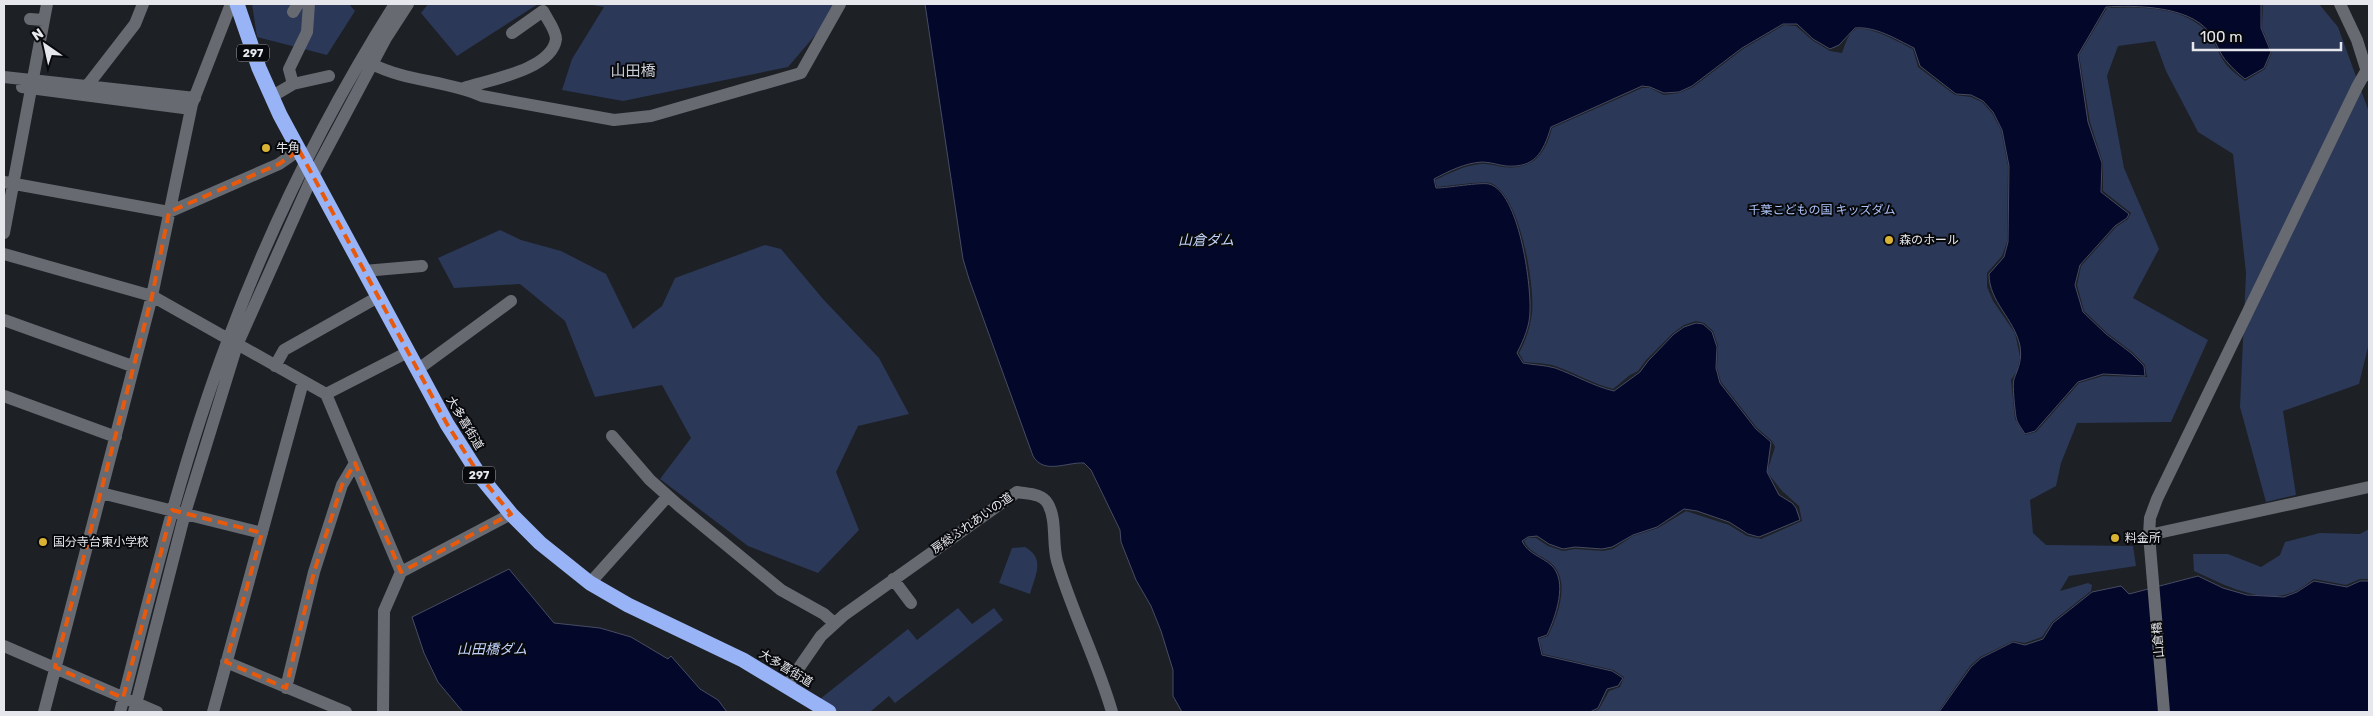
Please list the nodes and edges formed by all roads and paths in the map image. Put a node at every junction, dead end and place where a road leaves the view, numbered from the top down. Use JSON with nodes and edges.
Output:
{"nodes":[{"id":1,"x":47,"y":4,"type":"edge"},
{"id":2,"x":143,"y":4,"type":"edge"},
{"id":3,"x":231,"y":4,"type":"edge"},
{"id":4,"x":237,"y":4,"type":"edge"},
{"id":5,"x":309,"y":4,"type":"edge"},
{"id":6,"x":395,"y":4,"type":"edge"},
{"id":7,"x":408,"y":4,"type":"edge"},
{"id":8,"x":840,"y":4,"type":"edge"},
{"id":9,"x":2340,"y":4,"type":"edge"},
{"id":10,"x":30,"y":19,"type":"dead end"},
{"id":11,"x":44,"y":20,"type":"junction"},
{"id":12,"x":512,"y":33,"type":"dead end"},
{"id":13,"x":372,"y":64,"type":"junction"},
{"id":14,"x":2368,"y":71,"type":"edge"},
{"id":15,"x":329,"y":76,"type":"dead end"},
{"id":16,"x":4,"y":77,"type":"edge"},
{"id":17,"x":31,"y":84,"type":"junction"},
{"id":18,"x":293,"y":84,"type":"junction"},
{"id":19,"x":4,"y":85,"type":"edge"},
{"id":20,"x":87,"y":86,"type":"junction"},
{"id":21,"x":464,"y":88,"type":"junction"},
{"id":22,"x":271,"y":97,"type":"junction"},
{"id":23,"x":193,"y":103,"type":"junction"},
{"id":24,"x":302,"y":156,"type":"junction"},
{"id":25,"x":313,"y":175,"type":"junction"},
{"id":26,"x":8,"y":183,"type":"edge"},
{"id":27,"x":169,"y":212,"type":"junction"},
{"id":28,"x":4,"y":233,"type":"edge"},
{"id":29,"x":4,"y":254,"type":"edge"},
{"id":30,"x":422,"y":266,"type":"dead end"},
{"id":31,"x":364,"y":271,"type":"junction"},
{"id":32,"x":152,"y":296,"type":"junction"},
{"id":33,"x":378,"y":297,"type":"junction"},
{"id":34,"x":511,"y":301,"type":"dead end"},
{"id":35,"x":4,"y":320,"type":"edge"},
{"id":36,"x":233,"y":342,"type":"junction"},
{"id":37,"x":408,"y":352,"type":"junction"},
{"id":38,"x":132,"y":366,"type":"junction"},
{"id":39,"x":275,"y":366,"type":"junction"},
{"id":40,"x":417,"y":370,"type":"junction"},
{"id":41,"x":303,"y":382,"type":"junction"},
{"id":42,"x":326,"y":394,"type":"junction"},
{"id":43,"x":4,"y":396,"type":"edge"},
{"id":44,"x":612,"y":436,"type":"dead end"},
{"id":45,"x":116,"y":437,"type":"junction"},
{"id":46,"x":355,"y":463,"type":"junction"},
{"id":47,"x":2369,"y":487,"type":"edge"},
{"id":48,"x":101,"y":492,"type":"junction"},
{"id":49,"x":668,"y":496,"type":"junction"},
{"id":50,"x":179,"y":511,"type":"junction"},
{"id":51,"x":511,"y":514,"type":"junction"},
{"id":52,"x":262,"y":533,"type":"junction"},
{"id":53,"x":2149,"y":535,"type":"junction"},
{"id":54,"x":401,"y":572,"type":"junction"},
{"id":55,"x":893,"y":579,"type":"junction"},
{"id":56,"x":590,"y":583,"type":"junction"},
{"id":57,"x":910,"y":603,"type":"dead end"},
{"id":58,"x":834,"y":623,"type":"junction"},
{"id":59,"x":4,"y":646,"type":"edge"},
{"id":60,"x":226,"y":662,"type":"junction"},
{"id":61,"x":55,"y":667,"type":"junction"},
{"id":62,"x":787,"y":685,"type":"junction"},
{"id":63,"x":286,"y":688,"type":"junction"},
{"id":64,"x":124,"y":698,"type":"junction"},
{"id":65,"x":136,"y":708,"type":"edge"},
{"id":66,"x":44,"y":712,"type":"edge"},
{"id":67,"x":120,"y":712,"type":"edge"},
{"id":68,"x":157,"y":712,"type":"edge"},
{"id":69,"x":213,"y":712,"type":"edge"},
{"id":70,"x":346,"y":712,"type":"edge"},
{"id":71,"x":383,"y":712,"type":"edge"},
{"id":72,"x":829,"y":712,"type":"edge"},
{"id":73,"x":1112,"y":712,"type":"edge"},
{"id":74,"x":2164,"y":712,"type":"edge"}],
"edges":[{"from":1,"to":11,"type":"street"},
{"from":2,"to":20,"type":"street"},
{"from":3,"to":23,"type":"street"},
{"from":4,"to":22,"type":"highway","name":"大多喜街道","number":"297"},
{"from":5,"to":18,"type":"street"},
{"from":6,"to":24,"type":"street"},
{"from":7,"to":13,"type":"street"},
{"from":8,"to":21,"type":"street"},
{"from":9,"to":14,"type":"street"},
{"from":10,"to":11,"type":"street"},
{"from":11,"to":17,"type":"street"},
{"from":12,"to":21,"type":"street"},
{"from":13,"to":21,"type":"street"},
{"from":13,"to":25,"type":"street"},
{"from":14,"to":53,"type":"street","name":"山倉橋"},
{"from":15,"to":18,"type":"street"},
{"from":16,"to":17,"type":"street"},
{"from":17,"to":19,"type":"street"},
{"from":17,"to":20,"type":"street"},
{"from":17,"to":23,"type":"street"},
{"from":17,"to":26,"type":"street"},
{"from":18,"to":22,"type":"street"},
{"from":20,"to":23,"type":"street"},
{"from":22,"to":24,"type":"highway","name":"大多喜街道","number":"297"},
{"from":23,"to":27,"type":"street"},
{"from":24,"to":25,"type":"highway","name":"大多喜街道","number":"297"},
{"from":24,"to":27,"type":"street"},
{"from":24,"to":36,"type":"street"},
{"from":25,"to":31,"type":"highway","name":"大多喜街道","number":"297"},
{"from":25,"to":36,"type":"street"},
{"from":26,"to":27,"type":"street"},
{"from":26,"to":28,"type":"street"},
{"from":27,"to":32,"type":"street"},
{"from":29,"to":32,"type":"street"},
{"from":30,"to":31,"type":"street"},
{"from":31,"to":33,"type":"highway","name":"大多喜街道","number":"297"},
{"from":32,"to":36,"type":"street"},
{"from":32,"to":38,"type":"street"},
{"from":33,"to":37,"type":"highway","name":"大多喜街道","number":"297"},
{"from":33,"to":39,"type":"street"},
{"from":34,"to":40,"type":"street"},
{"from":35,"to":38,"type":"street"},
{"from":36,"to":39,"type":"street"},
{"from":36,"to":50,"type":"street"},
{"from":37,"to":40,"type":"highway","name":"大多喜街道","number":"297"},
{"from":37,"to":42,"type":"street"},
{"from":38,"to":45,"type":"street"},
{"from":39,"to":41,"type":"street"},
{"from":40,"to":51,"type":"highway","name":"大多喜街道","number":"297"},
{"from":41,"to":42,"type":"street"},
{"from":41,"to":52,"type":"street"},
{"from":42,"to":46,"type":"street"},
{"from":43,"to":45,"type":"street"},
{"from":44,"to":49,"type":"street"},
{"from":45,"to":48,"type":"street"},
{"from":46,"to":54,"type":"street"},
{"from":46,"to":63,"type":"street"},
{"from":47,"to":53,"type":"street"},
{"from":48,"to":50,"type":"street"},
{"from":48,"to":61,"type":"street"},
{"from":49,"to":56,"type":"street"},
{"from":49,"to":58,"type":"street"},
{"from":50,"to":52,"type":"street"},
{"from":50,"to":64,"type":"street"},
{"from":50,"to":65,"type":"street"},
{"from":51,"to":54,"type":"street"},
{"from":51,"to":56,"type":"highway","name":"大多喜街道","number":"297"},
{"from":52,"to":60,"type":"street"},
{"from":53,"to":74,"type":"street","name":"山倉橋"},
{"from":54,"to":71,"type":"street"},
{"from":55,"to":57,"type":"street"},
{"from":55,"to":58,"type":"street","name":"房総ふれあいの道"},
{"from":55,"to":73,"type":"street","name":"房総ふれあいの道"},
{"from":56,"to":62,"type":"highway","name":"大多喜街道","number":"297"},
{"from":58,"to":62,"type":"street","name":"房総ふれあいの道"},
{"from":59,"to":61,"type":"street"},
{"from":60,"to":63,"type":"street"},
{"from":60,"to":69,"type":"street"},
{"from":61,"to":64,"type":"street"},
{"from":61,"to":66,"type":"street"},
{"from":62,"to":72,"type":"highway","name":"大多喜街道","number":"297"},
{"from":63,"to":70,"type":"street"},
{"from":64,"to":65,"type":"street"},
{"from":64,"to":67,"type":"street"},
{"from":65,"to":68,"type":"street"}]}
